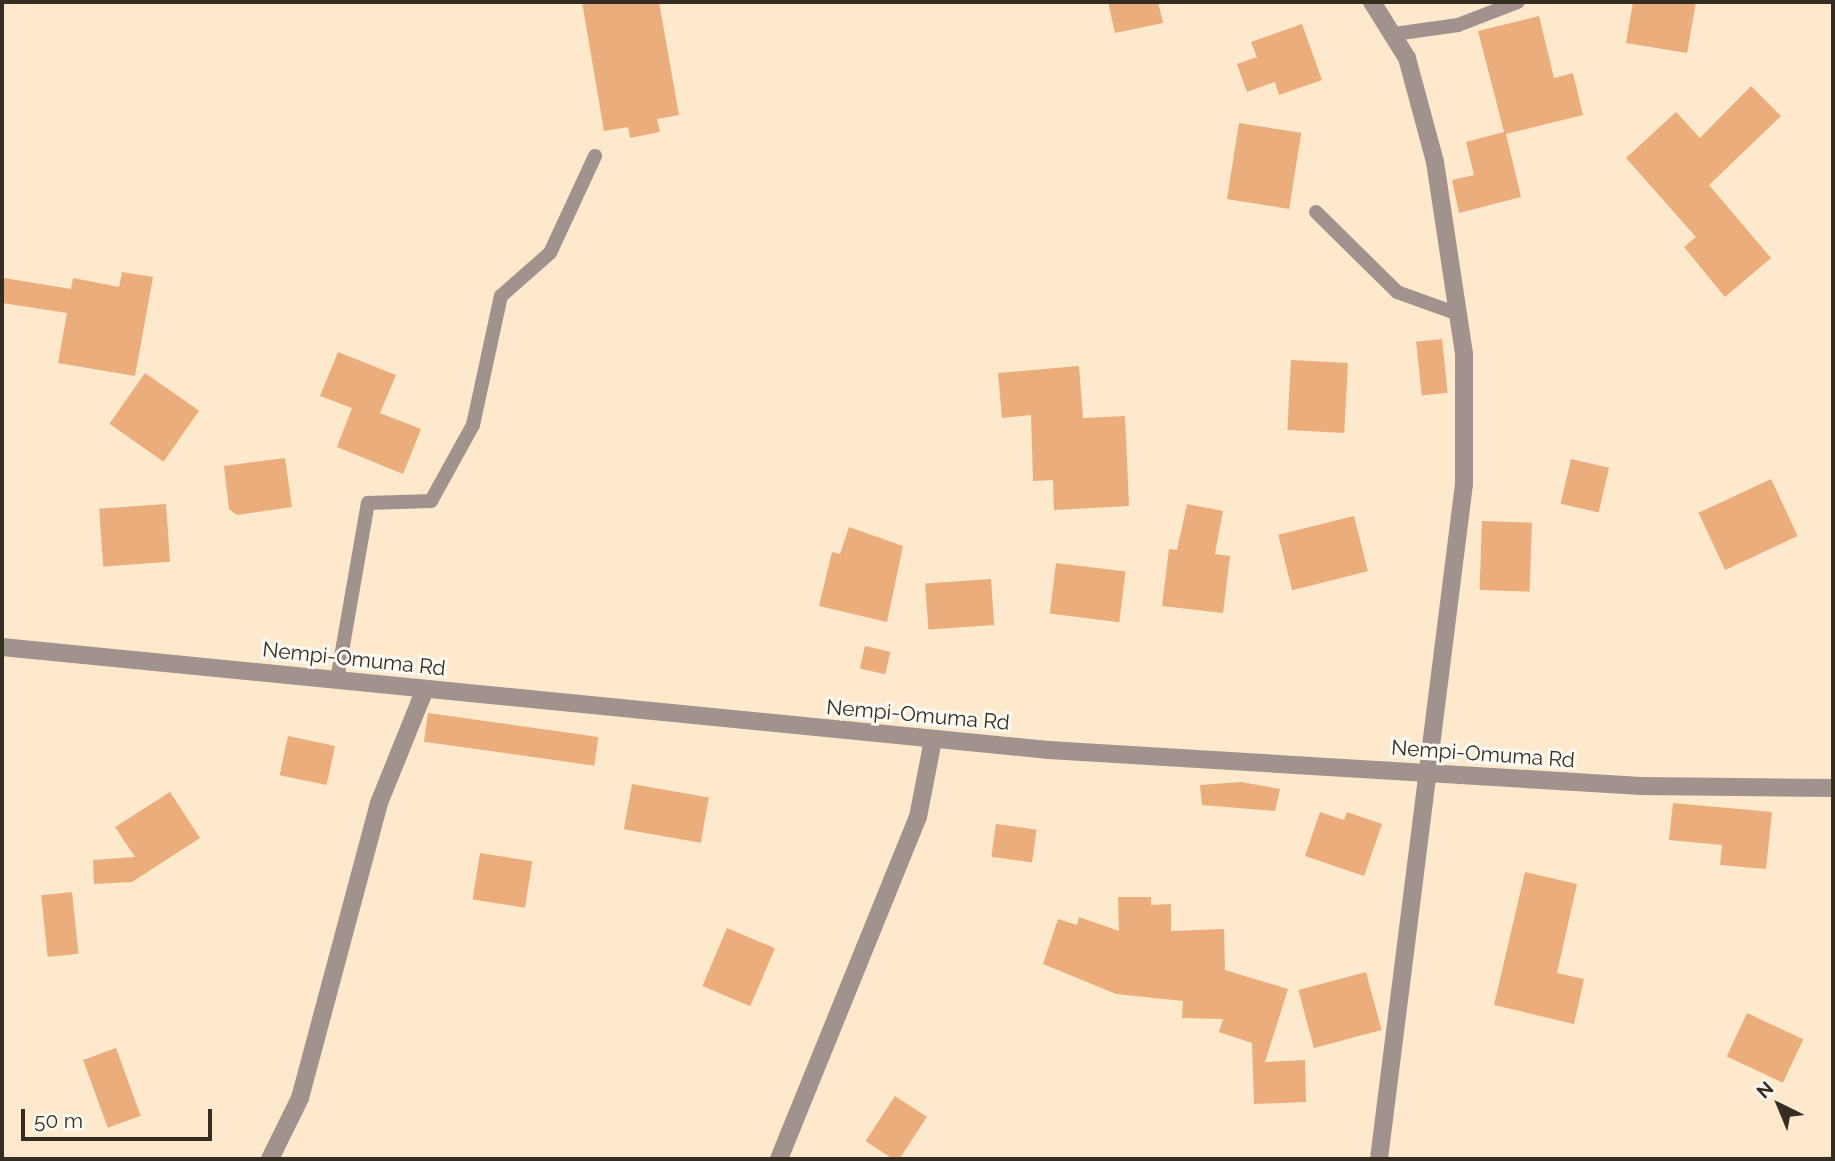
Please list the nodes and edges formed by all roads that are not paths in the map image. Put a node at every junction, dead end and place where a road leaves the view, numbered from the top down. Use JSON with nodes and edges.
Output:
{"nodes":[{"id":1,"x":1371,"y":2,"type":"edge"},
{"id":2,"x":1518,"y":2,"type":"edge"},
{"id":3,"x":1394,"y":34,"type":"junction"},
{"id":4,"x":594,"y":156,"type":"dead end"},
{"id":5,"x":1316,"y":212,"type":"dead end"},
{"id":6,"x":1458,"y":314,"type":"junction"},
{"id":7,"x":2,"y":648,"type":"edge"},
{"id":8,"x":337,"y":680,"type":"junction"},
{"id":9,"x":425,"y":689,"type":"junction"},
{"id":10,"x":933,"y":740,"type":"junction"},
{"id":11,"x":1426,"y":773,"type":"junction"},
{"id":12,"x":1833,"y":788,"type":"edge"},
{"id":13,"x":270,"y":1159,"type":"edge"},
{"id":14,"x":779,"y":1159,"type":"edge"},
{"id":15,"x":1379,"y":1159,"type":"edge"}],
"edges":[{"from":1,"to":3,"type":"street"},
{"from":2,"to":3,"type":"lane"},
{"from":3,"to":6,"type":"street"},
{"from":4,"to":8,"type":"lane"},
{"from":5,"to":6,"type":"lane"},
{"from":6,"to":11,"type":"street"},
{"from":7,"to":8,"type":"street","name":"Nempi-Omuma Rd"},
{"from":8,"to":9,"type":"street","name":"Nempi-Omuma Rd"},
{"from":9,"to":10,"type":"street","name":"Nempi-Omuma Rd"},
{"from":9,"to":13,"type":"street"},
{"from":10,"to":11,"type":"street","name":"Nempi-Omuma Rd"},
{"from":10,"to":14,"type":"street"},
{"from":11,"to":12,"type":"street","name":"Nempi-Omuma Rd"},
{"from":11,"to":15,"type":"street"}]}
